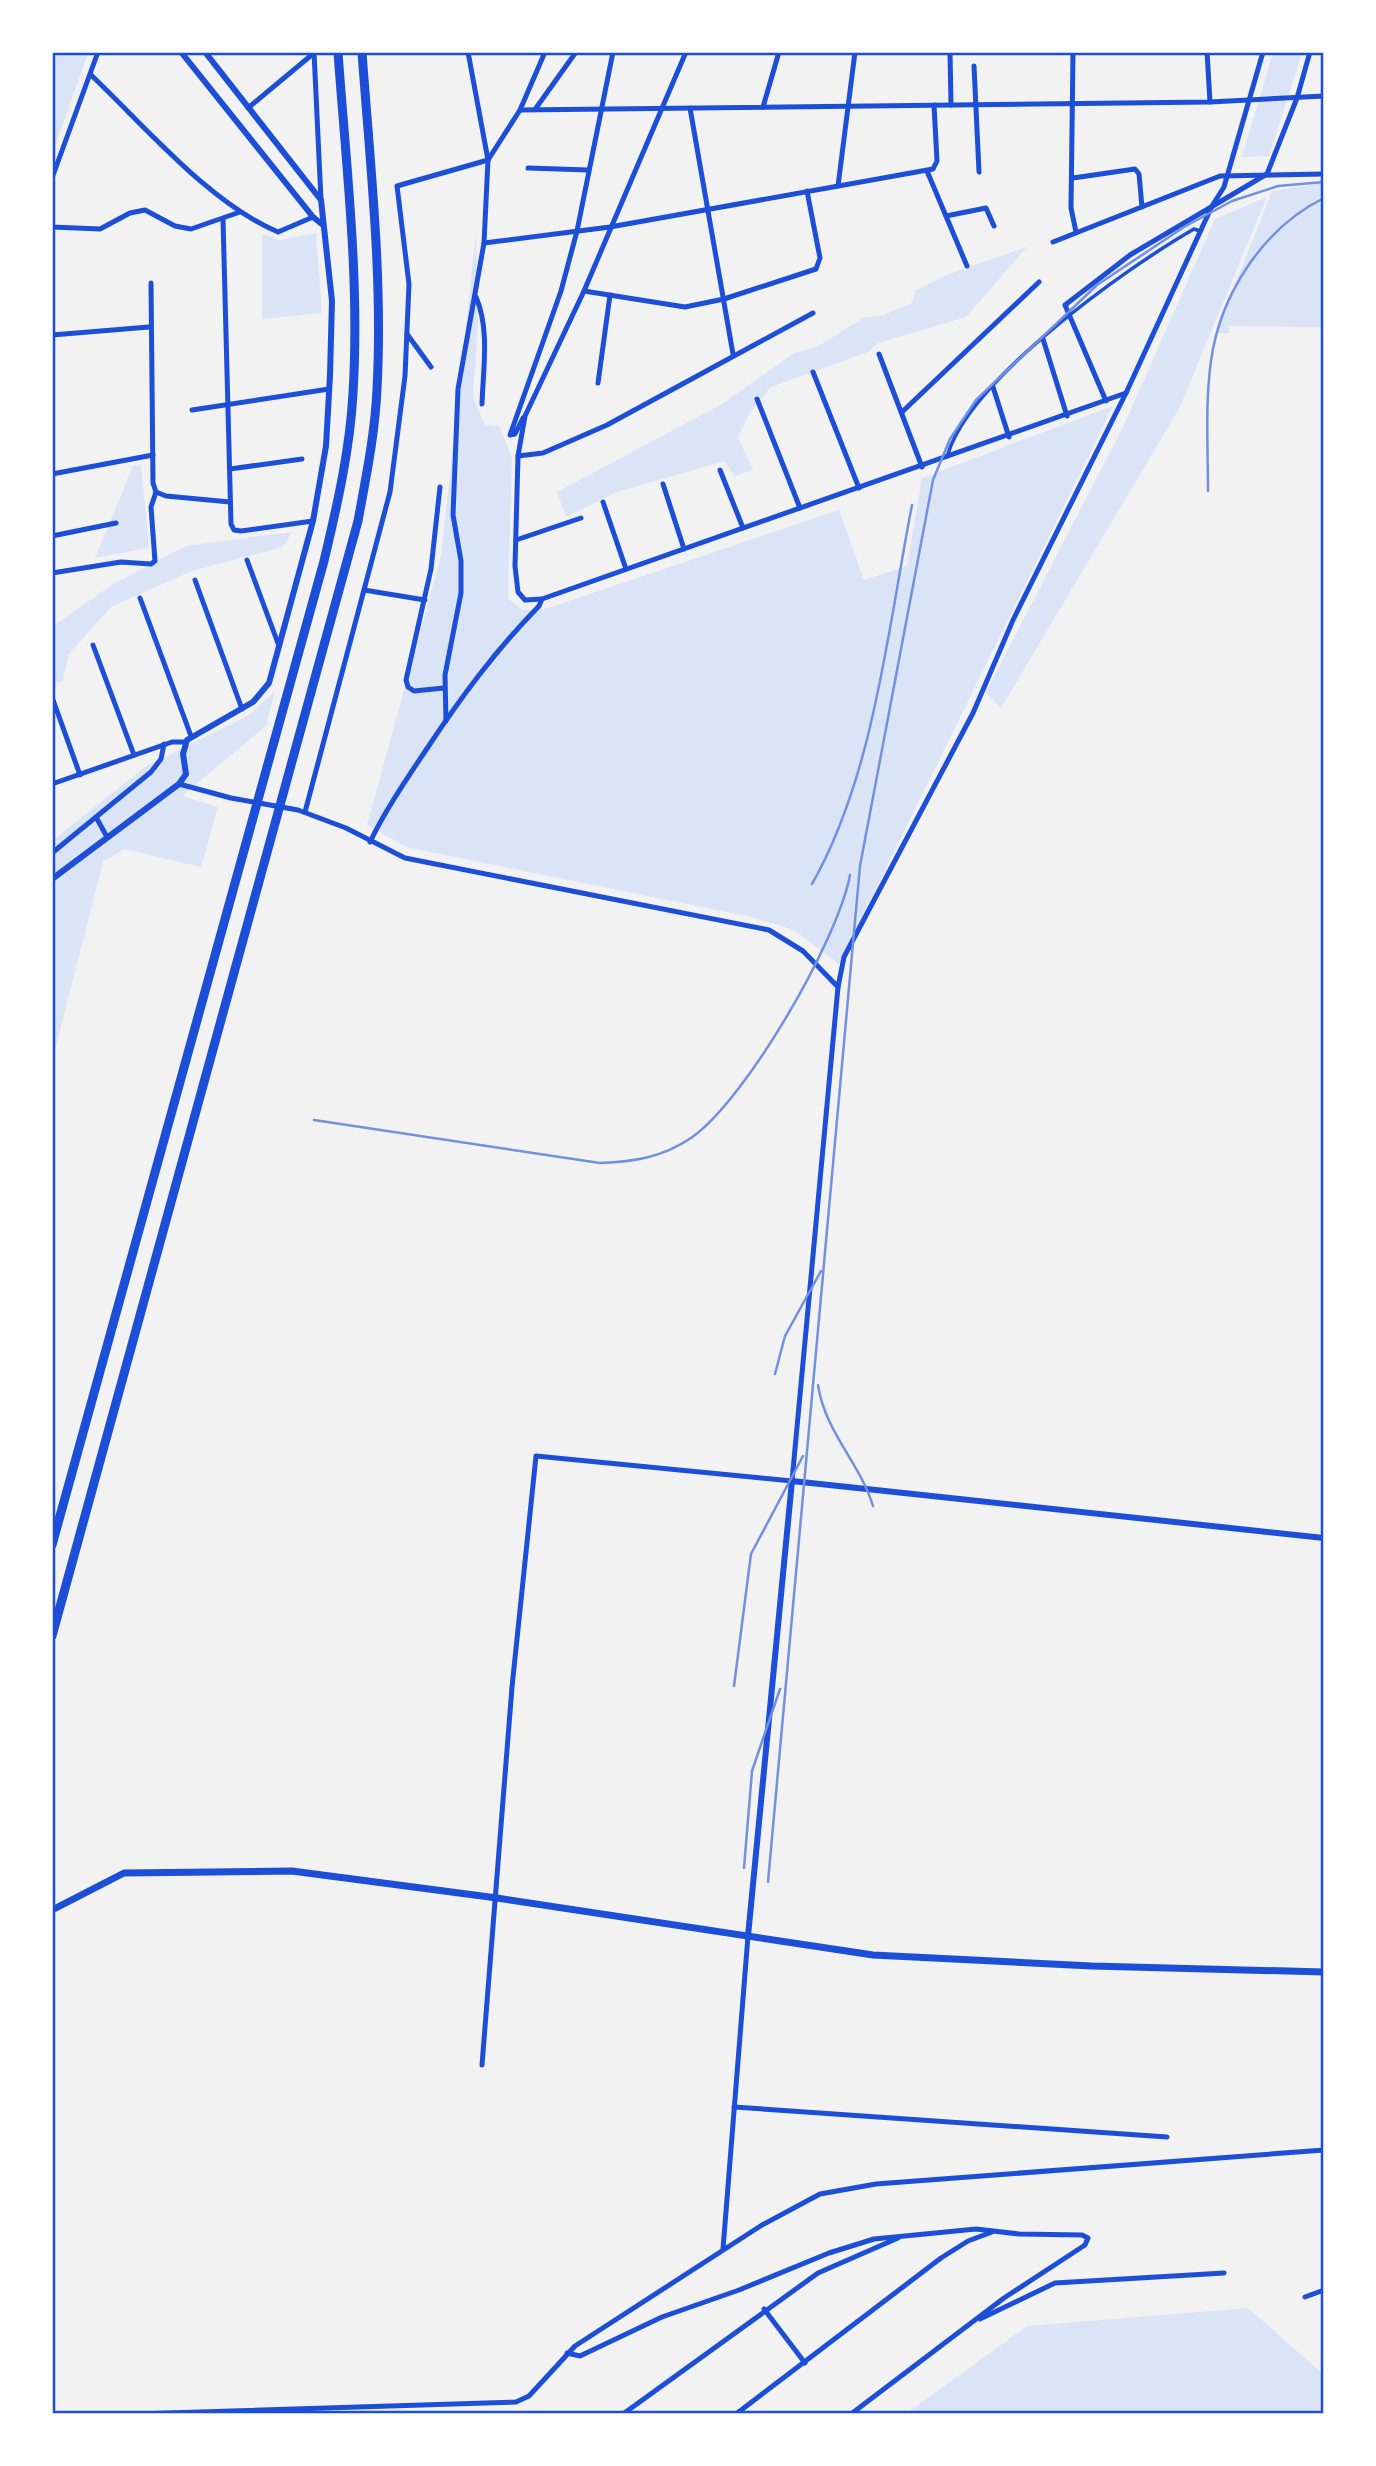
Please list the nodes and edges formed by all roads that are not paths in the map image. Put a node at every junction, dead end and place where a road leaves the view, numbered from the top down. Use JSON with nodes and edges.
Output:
{"nodes":[{"id":1,"x":98,"y":52,"type":"edge"},
{"id":2,"x":181,"y":52,"type":"edge"},
{"id":3,"x":205,"y":52,"type":"edge"},
{"id":4,"x":338,"y":52,"type":"edge"},
{"id":5,"x":362,"y":52,"type":"edge"},
{"id":6,"x":468,"y":52,"type":"edge"},
{"id":7,"x":545,"y":52,"type":"edge"},
{"id":8,"x":576,"y":52,"type":"edge"},
{"id":9,"x":613,"y":52,"type":"edge"},
{"id":10,"x":686,"y":52,"type":"edge"},
{"id":11,"x":779,"y":52,"type":"edge"},
{"id":12,"x":855,"y":52,"type":"edge"},
{"id":13,"x":950,"y":52,"type":"edge"},
{"id":14,"x":1073,"y":52,"type":"edge"},
{"id":15,"x":1207,"y":52,"type":"edge"},
{"id":16,"x":1264,"y":52,"type":"edge"},
{"id":17,"x":1310,"y":52,"type":"edge"},
{"id":18,"x":314,"y":53,"type":"edge"},
{"id":19,"x":974,"y":65,"type":"dead end"},
{"id":20,"x":91,"y":75,"type":"junction"},
{"id":21,"x":1324,"y":96,"type":"edge"},
{"id":22,"x":1297,"y":97,"type":"junction"},
{"id":23,"x":1250,"y":100,"type":"junction"},
{"id":24,"x":1075,"y":101,"type":"junction"},
{"id":25,"x":1210,"y":102,"type":"junction"},
{"id":26,"x":976,"y":104,"type":"junction"},
{"id":27,"x":934,"y":105,"type":"junction"},
{"id":28,"x":951,"y":105,"type":"junction"},
{"id":29,"x":764,"y":107,"type":"junction"},
{"id":30,"x":849,"y":107,"type":"junction"},
{"id":31,"x":248,"y":108,"type":"junction"},
{"id":32,"x":536,"y":108,"type":"junction"},
{"id":33,"x":690,"y":108,"type":"junction"},
{"id":34,"x":660,"y":109,"type":"junction"},
{"id":35,"x":520,"y":110,"type":"junction"},
{"id":36,"x":599,"y":110,"type":"junction"},
{"id":37,"x":488,"y":160,"type":"junction"},
{"id":38,"x":528,"y":168,"type":"dead end"},
{"id":39,"x":588,"y":170,"type":"junction"},
{"id":40,"x":927,"y":171,"type":"junction"},
{"id":41,"x":979,"y":172,"type":"dead end"},
{"id":42,"x":1229,"y":174,"type":"junction"},
{"id":43,"x":1267,"y":174,"type":"junction"},
{"id":44,"x":1324,"y":174,"type":"edge"},
{"id":45,"x":53,"y":178,"type":"edge"},
{"id":46,"x":1073,"y":178,"type":"junction"},
{"id":47,"x":838,"y":186,"type":"junction"},
{"id":48,"x":807,"y":191,"type":"junction"},
{"id":49,"x":321,"y":200,"type":"junction"},
{"id":50,"x":1212,"y":206,"type":"junction"},
{"id":51,"x":1142,"y":207,"type":"junction"},
{"id":52,"x":708,"y":208,"type":"junction"},
{"id":53,"x":240,"y":212,"type":"junction"},
{"id":54,"x":947,"y":216,"type":"junction"},
{"id":55,"x":313,"y":217,"type":"junction"},
{"id":56,"x":223,"y":219,"type":"junction"},
{"id":57,"x":323,"y":225,"type":"junction"},
{"id":58,"x":610,"y":226,"type":"junction"},
{"id":59,"x":995,"y":226,"type":"dead end"},
{"id":60,"x":52,"y":227,"type":"edge"},
{"id":61,"x":577,"y":231,"type":"junction"},
{"id":62,"x":1200,"y":231,"type":"junction"},
{"id":63,"x":1076,"y":232,"type":"junction"},
{"id":64,"x":1054,"y":242,"type":"dead end"},
{"id":65,"x":484,"y":243,"type":"junction"},
{"id":66,"x":967,"y":266,"type":"dead end"},
{"id":67,"x":1039,"y":282,"type":"dead end"},
{"id":68,"x":151,"y":283,"type":"dead end"},
{"id":69,"x":584,"y":291,"type":"junction"},
{"id":70,"x":610,"y":295,"type":"junction"},
{"id":71,"x":475,"y":297,"type":"junction"},
{"id":72,"x":724,"y":299,"type":"junction"},
{"id":73,"x":813,"y":313,"type":"dead end"},
{"id":74,"x":1069,"y":315,"type":"junction"},
{"id":75,"x":149,"y":327,"type":"junction"},
{"id":76,"x":52,"y":328,"type":"edge"},
{"id":77,"x":407,"y":334,"type":"junction"},
{"id":78,"x":53,"y":335,"type":"edge"},
{"id":79,"x":1043,"y":339,"type":"junction"},
{"id":80,"x":733,"y":354,"type":"junction"},
{"id":81,"x":879,"y":354,"type":"dead end"},
{"id":82,"x":431,"y":367,"type":"dead end"},
{"id":83,"x":813,"y":372,"type":"dead end"},
{"id":84,"x":598,"y":383,"type":"dead end"},
{"id":85,"x":993,"y":387,"type":"junction"},
{"id":86,"x":330,"y":389,"type":"junction"},
{"id":87,"x":1126,"y":393,"type":"junction"},
{"id":88,"x":757,"y":399,"type":"dead end"},
{"id":89,"x":1106,"y":401,"type":"junction"},
{"id":90,"x":482,"y":404,"type":"dead end"},
{"id":91,"x":228,"y":405,"type":"junction"},
{"id":92,"x":192,"y":410,"type":"dead end"},
{"id":93,"x":902,"y":412,"type":"junction"},
{"id":94,"x":525,"y":415,"type":"junction"},
{"id":95,"x":1067,"y":416,"type":"junction"},
{"id":96,"x":1009,"y":437,"type":"junction"},
{"id":97,"x":153,"y":455,"type":"junction"},
{"id":98,"x":518,"y":456,"type":"junction"},
{"id":99,"x":947,"y":458,"type":"junction"},
{"id":100,"x":302,"y":459,"type":"dead end"},
{"id":101,"x":922,"y":467,"type":"junction"},
{"id":102,"x":230,"y":470,"type":"junction"},
{"id":103,"x":719,"y":470,"type":"dead end"},
{"id":104,"x":52,"y":474,"type":"edge"},
{"id":105,"x":663,"y":484,"type":"dead end"},
{"id":106,"x":440,"y":487,"type":"dead end"},
{"id":107,"x":859,"y":488,"type":"junction"},
{"id":108,"x":156,"y":492,"type":"junction"},
{"id":109,"x":230,"y":502,"type":"junction"},
{"id":110,"x":603,"y":502,"type":"dead end"},
{"id":111,"x":800,"y":508,"type":"junction"},
{"id":112,"x":581,"y":517,"type":"dead end"},
{"id":113,"x":313,"y":521,"type":"junction"},
{"id":114,"x":116,"y":523,"type":"dead end"},
{"id":115,"x":743,"y":528,"type":"junction"},
{"id":116,"x":52,"y":536,"type":"edge"},
{"id":117,"x":516,"y":540,"type":"junction"},
{"id":118,"x":684,"y":549,"type":"junction"},
{"id":119,"x":247,"y":560,"type":"dead end"},
{"id":120,"x":626,"y":569,"type":"junction"},
{"id":121,"x":52,"y":573,"type":"edge"},
{"id":122,"x":195,"y":580,"type":"dead end"},
{"id":123,"x":364,"y":590,"type":"junction"},
{"id":124,"x":140,"y":598,"type":"dead end"},
{"id":125,"x":542,"y":599,"type":"junction"},
{"id":126,"x":425,"y":600,"type":"junction"},
{"id":127,"x":93,"y":645,"type":"dead end"},
{"id":128,"x":280,"y":649,"type":"junction"},
{"id":129,"x":444,"y":688,"type":"junction"},
{"id":130,"x":52,"y":697,"type":"edge"},
{"id":131,"x":242,"y":709,"type":"junction"},
{"id":132,"x":446,"y":721,"type":"junction"},
{"id":133,"x":191,"y":736,"type":"junction"},
{"id":134,"x":185,"y":742,"type":"junction"},
{"id":135,"x":164,"y":744,"type":"junction"},
{"id":136,"x":134,"y":755,"type":"junction"},
{"id":137,"x":80,"y":775,"type":"junction"},
{"id":138,"x":52,"y":784,"type":"edge"},
{"id":139,"x":179,"y":784,"type":"junction"},
{"id":140,"x":305,"y":812,"type":"junction"},
{"id":141,"x":96,"y":817,"type":"junction"},
{"id":142,"x":107,"y":837,"type":"junction"},
{"id":143,"x":370,"y":842,"type":"junction"},
{"id":144,"x":52,"y":853,"type":"edge"},
{"id":145,"x":52,"y":879,"type":"edge"},
{"id":146,"x":838,"y":987,"type":"junction"},
{"id":147,"x":792,"y":1481,"type":"junction"},
{"id":148,"x":1324,"y":1538,"type":"edge"},
{"id":149,"x":52,"y":1545,"type":"edge"},
{"id":150,"x":52,"y":1636,"type":"edge"},
{"id":151,"x":497,"y":1898,"type":"junction"},
{"id":152,"x":52,"y":1910,"type":"edge"},
{"id":153,"x":748,"y":1936,"type":"junction"},
{"id":154,"x":1324,"y":1972,"type":"edge"},
{"id":155,"x":482,"y":2065,"type":"dead end"},
{"id":156,"x":734,"y":2107,"type":"junction"},
{"id":157,"x":1167,"y":2137,"type":"dead end"},
{"id":158,"x":1324,"y":2150,"type":"edge"},
{"id":159,"x":995,"y":2231,"type":"junction"},
{"id":160,"x":904,"y":2235,"type":"junction"},
{"id":161,"x":723,"y":2249,"type":"junction"},
{"id":162,"x":1224,"y":2273,"type":"dead end"},
{"id":163,"x":1324,"y":2290,"type":"edge"},
{"id":164,"x":1306,"y":2297,"type":"dead end"},
{"id":165,"x":764,"y":2309,"type":"junction"},
{"id":166,"x":977,"y":2320,"type":"junction"},
{"id":167,"x":567,"y":2353,"type":"junction"},
{"id":168,"x":805,"y":2362,"type":"junction"},
{"id":169,"x":136,"y":2413,"type":"edge"},
{"id":170,"x":623,"y":2413,"type":"edge"},
{"id":171,"x":736,"y":2413,"type":"edge"},
{"id":172,"x":851,"y":2413,"type":"edge"}],
"edges":[{"from":1,"to":20,"type":"street"},
{"from":2,"to":55,"type":"street"},
{"from":3,"to":31,"type":"street"},
{"from":4,"to":149,"type":"highway"},
{"from":5,"to":150,"type":"highway"},
{"from":6,"to":37,"type":"street"},
{"from":7,"to":35,"type":"street"},
{"from":8,"to":32,"type":"street"},
{"from":9,"to":36,"type":"street"},
{"from":10,"to":34,"type":"street"},
{"from":11,"to":29,"type":"street"},
{"from":12,"to":30,"type":"street"},
{"from":13,"to":28,"type":"street"},
{"from":14,"to":24,"type":"street"},
{"from":15,"to":25,"type":"street"},
{"from":16,"to":23,"type":"street"},
{"from":17,"to":22,"type":"street"},
{"from":18,"to":31,"type":"street"},
{"from":18,"to":49,"type":"street"},
{"from":19,"to":26,"type":"street"},
{"from":20,"to":45,"type":"street"},
{"from":20,"to":53,"type":"street"},
{"from":21,"to":22,"type":"street"},
{"from":22,"to":23,"type":"street"},
{"from":22,"to":43,"type":"street"},
{"from":23,"to":25,"type":"street"},
{"from":23,"to":42,"type":"street"},
{"from":24,"to":25,"type":"street"},
{"from":24,"to":26,"type":"street"},
{"from":24,"to":46,"type":"street"},
{"from":26,"to":28,"type":"street"},
{"from":26,"to":41,"type":"street"},
{"from":27,"to":28,"type":"street"},
{"from":27,"to":30,"type":"street"},
{"from":27,"to":40,"type":"street"},
{"from":29,"to":30,"type":"street"},
{"from":29,"to":33,"type":"street"},
{"from":30,"to":47,"type":"street"},
{"from":31,"to":49,"type":"street"},
{"from":32,"to":35,"type":"street"},
{"from":32,"to":36,"type":"street"},
{"from":33,"to":34,"type":"street"},
{"from":33,"to":52,"type":"street"},
{"from":34,"to":36,"type":"street"},
{"from":34,"to":58,"type":"street"},
{"from":35,"to":37,"type":"street"},
{"from":36,"to":39,"type":"street"},
{"from":37,"to":65,"type":"street"},
{"from":37,"to":77,"type":"street"},
{"from":38,"to":39,"type":"street"},
{"from":39,"to":61,"type":"street"},
{"from":40,"to":47,"type":"street"},
{"from":40,"to":54,"type":"street"},
{"from":42,"to":43,"type":"street"},
{"from":42,"to":50,"type":"street"},
{"from":42,"to":51,"type":"street"},
{"from":43,"to":44,"type":"street"},
{"from":43,"to":50,"type":"street"},
{"from":46,"to":51,"type":"street"},
{"from":46,"to":63,"type":"street"},
{"from":47,"to":48,"type":"street"},
{"from":48,"to":52,"type":"street"},
{"from":48,"to":72,"type":"street"},
{"from":49,"to":57,"type":"street"},
{"from":50,"to":62,"type":"street"},
{"from":50,"to":74,"type":"street"},
{"from":51,"to":63,"type":"street"},
{"from":52,"to":58,"type":"street"},
{"from":52,"to":72,"type":"street"},
{"from":53,"to":55,"type":"street"},
{"from":53,"to":56,"type":"street"},
{"from":54,"to":59,"type":"street"},
{"from":54,"to":66,"type":"street"},
{"from":55,"to":57,"type":"street"},
{"from":56,"to":60,"type":"street"},
{"from":56,"to":91,"type":"street"},
{"from":57,"to":86,"type":"street"},
{"from":58,"to":61,"type":"street"},
{"from":58,"to":69,"type":"street"},
{"from":61,"to":65,"type":"street"},
{"from":61,"to":94,"type":"street"},
{"from":62,"to":74,"type":"street"},
{"from":62,"to":87,"type":"street"},
{"from":63,"to":64,"type":"street"},
{"from":65,"to":71,"type":"street"},
{"from":67,"to":93,"type":"street"},
{"from":68,"to":75,"type":"street"},
{"from":69,"to":70,"type":"street"},
{"from":69,"to":94,"type":"street"},
{"from":70,"to":72,"type":"street"},
{"from":70,"to":84,"type":"street"},
{"from":71,"to":90,"type":"street"},
{"from":71,"to":129,"type":"street"},
{"from":72,"to":80,"type":"street"},
{"from":73,"to":80,"type":"street"},
{"from":74,"to":79,"type":"street"},
{"from":74,"to":89,"type":"street"},
{"from":75,"to":78,"type":"street"},
{"from":75,"to":97,"type":"street"},
{"from":76,"to":78,"type":"street"},
{"from":77,"to":82,"type":"street"},
{"from":77,"to":123,"type":"street"},
{"from":79,"to":85,"type":"street"},
{"from":79,"to":95,"type":"street"},
{"from":80,"to":98,"type":"street"},
{"from":81,"to":93,"type":"street"},
{"from":83,"to":107,"type":"street"},
{"from":85,"to":96,"type":"street"},
{"from":85,"to":99,"type":"street"},
{"from":86,"to":91,"type":"street"},
{"from":86,"to":113,"type":"street"},
{"from":87,"to":89,"type":"street"},
{"from":87,"to":146,"type":"street"},
{"from":88,"to":111,"type":"street"},
{"from":89,"to":95,"type":"street"},
{"from":91,"to":92,"type":"street"},
{"from":91,"to":102,"type":"street"},
{"from":93,"to":101,"type":"street"},
{"from":94,"to":98,"type":"street"},
{"from":95,"to":96,"type":"street"},
{"from":96,"to":99,"type":"street"},
{"from":97,"to":104,"type":"street"},
{"from":97,"to":108,"type":"street"},
{"from":98,"to":117,"type":"street"},
{"from":99,"to":101,"type":"street"},
{"from":100,"to":102,"type":"street"},
{"from":101,"to":107,"type":"street"},
{"from":102,"to":109,"type":"street"},
{"from":103,"to":115,"type":"street"},
{"from":105,"to":118,"type":"street"},
{"from":106,"to":126,"type":"street"},
{"from":107,"to":111,"type":"street"},
{"from":108,"to":109,"type":"street"},
{"from":108,"to":121,"type":"street"},
{"from":109,"to":113,"type":"street"},
{"from":110,"to":120,"type":"street"},
{"from":111,"to":115,"type":"street"},
{"from":112,"to":117,"type":"street"},
{"from":113,"to":128,"type":"street"},
{"from":114,"to":116,"type":"street"},
{"from":115,"to":118,"type":"street"},
{"from":117,"to":125,"type":"street"},
{"from":118,"to":120,"type":"street"},
{"from":119,"to":128,"type":"street"},
{"from":120,"to":125,"type":"street"},
{"from":122,"to":131,"type":"street"},
{"from":123,"to":126,"type":"street"},
{"from":123,"to":140,"type":"street"},
{"from":124,"to":133,"type":"street"},
{"from":125,"to":132,"type":"street"},
{"from":126,"to":129,"type":"street"},
{"from":127,"to":136,"type":"street"},
{"from":128,"to":131,"type":"street"},
{"from":129,"to":132,"type":"street"},
{"from":130,"to":137,"type":"street"},
{"from":131,"to":133,"type":"street"},
{"from":132,"to":143,"type":"street"},
{"from":133,"to":134,"type":"street"},
{"from":134,"to":135,"type":"street"},
{"from":134,"to":139,"type":"street"},
{"from":135,"to":136,"type":"street"},
{"from":135,"to":141,"type":"street"},
{"from":136,"to":137,"type":"street"},
{"from":137,"to":138,"type":"street"},
{"from":139,"to":140,"type":"street"},
{"from":139,"to":142,"type":"street"},
{"from":140,"to":143,"type":"street"},
{"from":141,"to":142,"type":"street"},
{"from":141,"to":144,"type":"street"},
{"from":142,"to":145,"type":"street"},
{"from":143,"to":146,"type":"street"},
{"from":146,"to":147,"type":"street"},
{"from":147,"to":148,"type":"street"},
{"from":147,"to":151,"type":"street"},
{"from":147,"to":153,"type":"street"},
{"from":151,"to":152,"type":"main road"},
{"from":151,"to":153,"type":"main road"},
{"from":151,"to":155,"type":"street"},
{"from":153,"to":154,"type":"main road"},
{"from":153,"to":156,"type":"street"},
{"from":156,"to":157,"type":"street"},
{"from":156,"to":161,"type":"street"},
{"from":158,"to":161,"type":"street"},
{"from":159,"to":160,"type":"street"},
{"from":159,"to":166,"type":"street"},
{"from":159,"to":168,"type":"street"},
{"from":160,"to":165,"type":"street"},
{"from":160,"to":167,"type":"street"},
{"from":161,"to":167,"type":"street"},
{"from":162,"to":166,"type":"street"},
{"from":163,"to":164,"type":"street"},
{"from":165,"to":168,"type":"street"},
{"from":165,"to":170,"type":"street"},
{"from":166,"to":172,"type":"street"},
{"from":167,"to":169,"type":"street"},
{"from":168,"to":171,"type":"street"}]}
